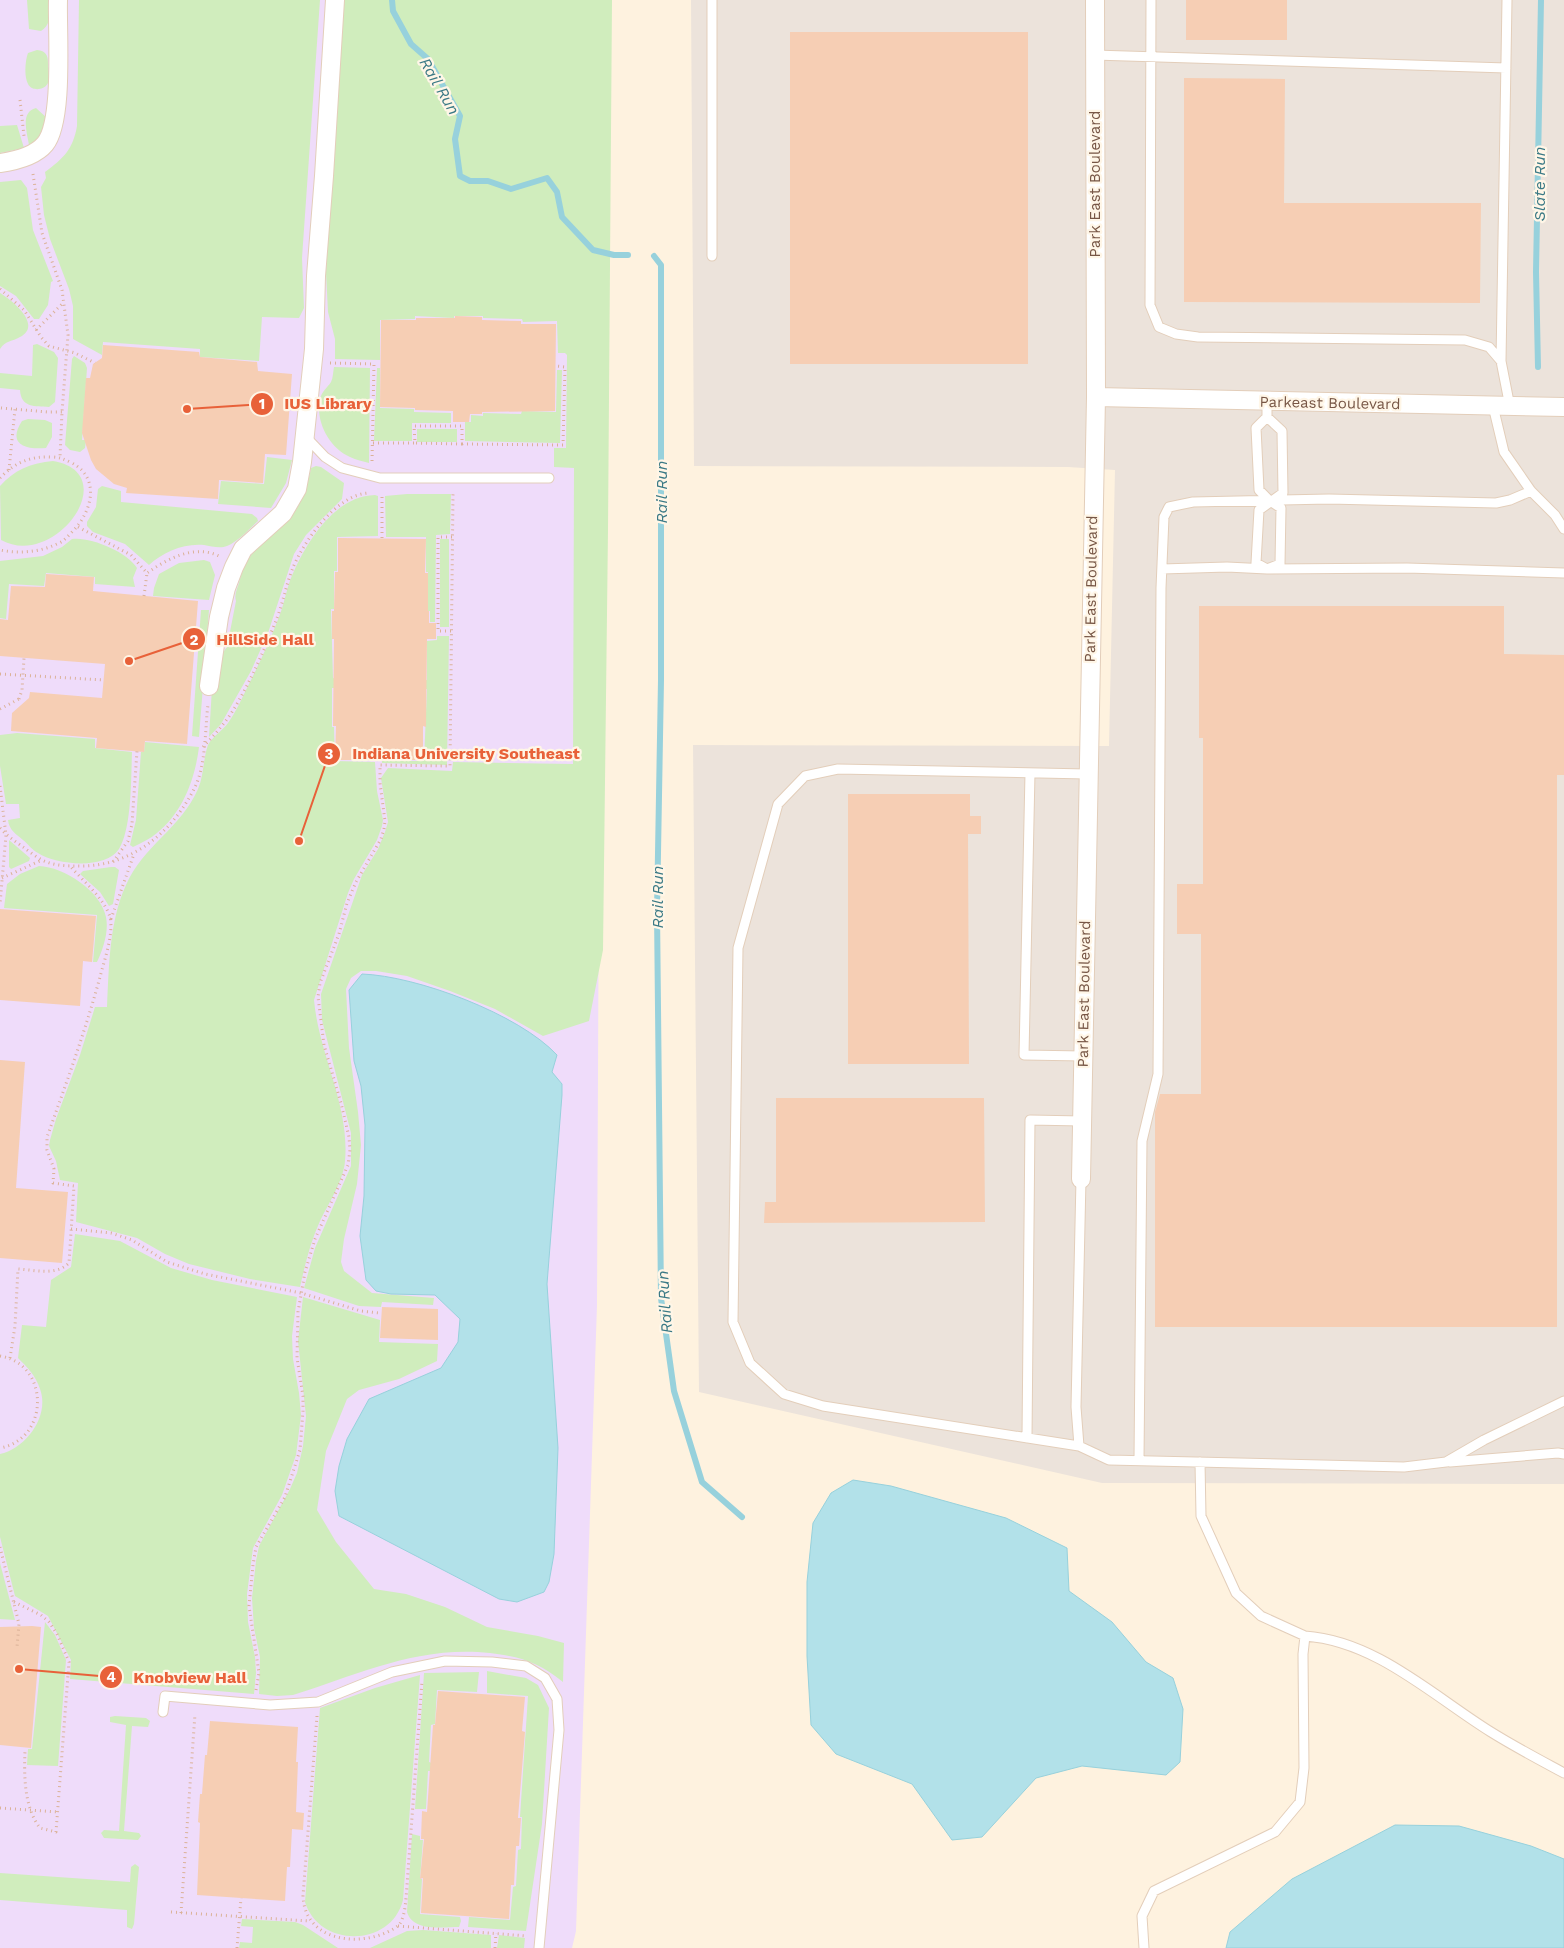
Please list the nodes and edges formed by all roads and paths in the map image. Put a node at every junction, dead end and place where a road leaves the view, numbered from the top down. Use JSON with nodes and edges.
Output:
{"nodes":[{"id":1,"x":58,"y":0,"type":"edge"},
{"id":2,"x":335,"y":0,"type":"edge"},
{"id":3,"x":712,"y":0,"type":"edge"},
{"id":4,"x":1095,"y":0,"type":"edge"},
{"id":5,"x":1151,"y":0,"type":"edge"},
{"id":6,"x":1507,"y":0,"type":"edge"},
{"id":7,"x":1094,"y":55,"type":"junction"},
{"id":8,"x":1151,"y":57,"type":"junction"},
{"id":9,"x":1506,"y":68,"type":"junction"},
{"id":10,"x":20,"y":100,"type":"dead end"},
{"id":11,"x":27,"y":156,"type":"junction"},
{"id":12,"x":0,"y":163,"type":"edge"},
{"id":13,"x":712,"y":256,"type":"dead end"},
{"id":14,"x":0,"y":289,"type":"edge"},
{"id":15,"x":64,"y":302,"type":"junction"},
{"id":16,"x":36,"y":330,"type":"junction"},
{"id":17,"x":67,"y":350,"type":"junction"},
{"id":18,"x":1501,"y":361,"type":"junction"},
{"id":19,"x":312,"y":362,"type":"junction"},
{"id":20,"x":95,"y":363,"type":"dead end"},
{"id":21,"x":556,"y":366,"type":"dead end"},
{"id":22,"x":1096,"y":397,"type":"junction"},
{"id":23,"x":1502,"y":407,"type":"junction"},
{"id":24,"x":1564,"y":407,"type":"edge"},
{"id":25,"x":1,"y":408,"type":"dead end"},
{"id":26,"x":15,"y":409,"type":"junction"},
{"id":27,"x":1267,"y":409,"type":"junction"},
{"id":28,"x":62,"y":412,"type":"junction"},
{"id":29,"x":305,"y":435,"type":"junction"},
{"id":30,"x":372,"y":443,"type":"junction"},
{"id":31,"x":415,"y":444,"type":"junction"},
{"id":32,"x":462,"y":444,"type":"junction"},
{"id":33,"x":60,"y":457,"type":"junction"},
{"id":34,"x":372,"y":463,"type":"dead end"},
{"id":35,"x":9,"y":470,"type":"junction"},
{"id":36,"x":0,"y":478,"type":"edge"},
{"id":37,"x":549,"y":478,"type":"dead end"},
{"id":38,"x":1531,"y":491,"type":"junction"},
{"id":39,"x":443,"y":492,"type":"dead end"},
{"id":40,"x":1270,"y":501,"type":"junction"},
{"id":41,"x":78,"y":527,"type":"junction"},
{"id":42,"x":1564,"y":529,"type":"edge"},
{"id":43,"x":453,"y":537,"type":"junction"},
{"id":44,"x":382,"y":538,"type":"dead end"},
{"id":45,"x":0,"y":550,"type":"edge"},
{"id":46,"x":235,"y":564,"type":"junction"},
{"id":47,"x":1162,"y":569,"type":"junction"},
{"id":48,"x":1267,"y":569,"type":"junction"},
{"id":49,"x":147,"y":573,"type":"junction"},
{"id":50,"x":1564,"y":573,"type":"edge"},
{"id":51,"x":144,"y":596,"type":"dead end"},
{"id":52,"x":452,"y":631,"type":"junction"},
{"id":53,"x":24,"y":658,"type":"dead end"},
{"id":54,"x":0,"y":674,"type":"edge"},
{"id":55,"x":104,"y":680,"type":"dead end"},
{"id":56,"x":210,"y":686,"type":"joint"},
{"id":57,"x":0,"y":709,"type":"edge"},
{"id":58,"x":203,"y":747,"type":"junction"},
{"id":59,"x":137,"y":751,"type":"dead end"},
{"id":60,"x":1030,"y":773,"type":"junction"},
{"id":61,"x":1087,"y":774,"type":"junction"},
{"id":62,"x":0,"y":786,"type":"edge"},
{"id":63,"x":0,"y":828,"type":"edge"},
{"id":64,"x":6,"y":835,"type":"junction"},
{"id":65,"x":135,"y":853,"type":"junction"},
{"id":66,"x":42,"y":860,"type":"junction"},
{"id":67,"x":112,"y":862,"type":"junction"},
{"id":68,"x":70,"y":866,"type":"junction"},
{"id":69,"x":2,"y":878,"type":"junction"},
{"id":70,"x":0,"y":904,"type":"edge"},
{"id":71,"x":110,"y":920,"type":"junction"},
{"id":72,"x":1083,"y":1056,"type":"junction"},
{"id":73,"x":1082,"y":1122,"type":"junction"},
{"id":74,"x":1081,"y":1178,"type":"joint"},
{"id":75,"x":71,"y":1228,"type":"junction"},
{"id":76,"x":301,"y":1293,"type":"junction"},
{"id":77,"x":380,"y":1313,"type":"dead end"},
{"id":78,"x":0,"y":1356,"type":"edge"},
{"id":79,"x":10,"y":1358,"type":"junction"},
{"id":80,"x":1564,"y":1401,"type":"edge"},
{"id":81,"x":1027,"y":1438,"type":"junction"},
{"id":82,"x":1080,"y":1446,"type":"junction"},
{"id":83,"x":0,"y":1448,"type":"edge"},
{"id":84,"x":1564,"y":1454,"type":"edge"},
{"id":85,"x":1139,"y":1460,"type":"junction"},
{"id":86,"x":1200,"y":1462,"type":"junction"},
{"id":87,"x":1446,"y":1462,"type":"junction"},
{"id":88,"x":0,"y":1548,"type":"edge"},
{"id":89,"x":14,"y":1602,"type":"junction"},
{"id":90,"x":1305,"y":1636,"type":"junction"},
{"id":91,"x":17,"y":1647,"type":"dead end"},
{"id":92,"x":424,"y":1666,"type":"junction"},
{"id":93,"x":318,"y":1702,"type":"junction"},
{"id":94,"x":256,"y":1704,"type":"junction"},
{"id":95,"x":196,"y":1709,"type":"dead end"},
{"id":96,"x":163,"y":1712,"type":"dead end"},
{"id":97,"x":25,"y":1751,"type":"dead end"},
{"id":98,"x":1564,"y":1773,"type":"edge"},
{"id":99,"x":0,"y":1808,"type":"edge"},
{"id":100,"x":30,"y":1809,"type":"junction"},
{"id":101,"x":58,"y":1812,"type":"junction"},
{"id":102,"x":241,"y":1898,"type":"dead end"},
{"id":103,"x":171,"y":1912,"type":"dead end"},
{"id":104,"x":181,"y":1913,"type":"junction"},
{"id":105,"x":239,"y":1916,"type":"junction"},
{"id":106,"x":309,"y":1921,"type":"junction"},
{"id":107,"x":398,"y":1926,"type":"junction"},
{"id":108,"x":496,"y":1933,"type":"junction"},
{"id":109,"x":540,"y":1937,"type":"junction"},
{"id":110,"x":382,"y":1939,"type":"dead end"},
{"id":111,"x":328,"y":1940,"type":"dead end"},
{"id":112,"x":237,"y":1948,"type":"edge"},
{"id":113,"x":495,"y":1948,"type":"edge"},
{"id":114,"x":539,"y":1948,"type":"edge"},
{"id":115,"x":1144,"y":1948,"type":"edge"}],
"edges":[{"from":1,"to":11,"type":"street"},
{"from":2,"to":19,"type":"street"},
{"from":3,"to":13,"type":"lane"},
{"from":4,"to":7,"type":"street","name":"Park East Boulevard"},
{"from":5,"to":8,"type":"lane"},
{"from":6,"to":9,"type":"lane"},
{"from":7,"to":8,"type":"lane"},
{"from":7,"to":22,"type":"street","name":"Park East Boulevard"},
{"from":8,"to":9,"type":"lane"},
{"from":8,"to":18,"type":"lane"},
{"from":9,"to":18,"type":"lane"},
{"from":10,"to":11,"type":"path"},
{"from":11,"to":12,"type":"street"},
{"from":11,"to":15,"type":"path"},
{"from":14,"to":16,"type":"path"},
{"from":15,"to":16,"type":"path"},
{"from":15,"to":17,"type":"path"},
{"from":16,"to":17,"type":"path"},
{"from":17,"to":20,"type":"path"},
{"from":17,"to":28,"type":"path"},
{"from":18,"to":23,"type":"lane"},
{"from":19,"to":29,"type":"street"},
{"from":19,"to":30,"type":"path"},
{"from":21,"to":32,"type":"path"},
{"from":22,"to":27,"type":"street","name":"Parkeast Boulevard"},
{"from":22,"to":61,"type":"street","name":"Park East Boulevard"},
{"from":23,"to":24,"type":"street","name":"Parkeast Boulevard"},
{"from":23,"to":27,"type":"street","name":"Parkeast Boulevard"},
{"from":23,"to":38,"type":"lane"},
{"from":25,"to":26,"type":"path"},
{"from":26,"to":28,"type":"path"},
{"from":26,"to":35,"type":"path"},
{"from":27,"to":40,"type":"lane"},
{"from":27,"to":40,"type":"lane"},
{"from":28,"to":33,"type":"path"},
{"from":29,"to":37,"type":"lane"},
{"from":29,"to":46,"type":"street"},
{"from":30,"to":31,"type":"path"},
{"from":30,"to":34,"type":"path"},
{"from":31,"to":32,"type":"path"},
{"from":31,"to":32,"type":"path"},
{"from":33,"to":35,"type":"path"},
{"from":33,"to":41,"type":"path"},
{"from":35,"to":36,"type":"path"},
{"from":38,"to":40,"type":"lane"},
{"from":38,"to":42,"type":"lane"},
{"from":39,"to":43,"type":"path"},
{"from":40,"to":47,"type":"lane"},
{"from":40,"to":48,"type":"lane"},
{"from":40,"to":48,"type":"lane"},
{"from":41,"to":45,"type":"path"},
{"from":41,"to":49,"type":"path"},
{"from":43,"to":52,"type":"path"},
{"from":43,"to":52,"type":"path"},
{"from":44,"to":58,"type":"path"},
{"from":46,"to":49,"type":"path"},
{"from":46,"to":56,"type":"street"},
{"from":47,"to":48,"type":"lane"},
{"from":47,"to":85,"type":"lane"},
{"from":48,"to":50,"type":"lane"},
{"from":49,"to":51,"type":"path"},
{"from":52,"to":76,"type":"path"},
{"from":53,"to":57,"type":"path","bridge":true},
{"from":54,"to":55,"type":"path"},
{"from":56,"to":58,"type":"path"},
{"from":58,"to":65,"type":"path"},
{"from":59,"to":67,"type":"path"},
{"from":60,"to":61,"type":"lane"},
{"from":60,"to":72,"type":"lane"},
{"from":60,"to":81,"type":"lane"},
{"from":61,"to":72,"type":"street","name":"Park East Boulevard"},
{"from":62,"to":64,"type":"path"},
{"from":63,"to":64,"type":"path"},
{"from":64,"to":66,"type":"path"},
{"from":64,"to":69,"type":"path"},
{"from":65,"to":67,"type":"path"},
{"from":65,"to":71,"type":"path"},
{"from":66,"to":68,"type":"path"},
{"from":66,"to":69,"type":"path"},
{"from":67,"to":68,"type":"path"},
{"from":68,"to":71,"type":"path"},
{"from":69,"to":70,"type":"path"},
{"from":71,"to":75,"type":"path"},
{"from":72,"to":73,"type":"street","name":"Park East Boulevard"},
{"from":73,"to":74,"type":"street","name":"Park East Boulevard"},
{"from":73,"to":81,"type":"lane"},
{"from":74,"to":82,"type":"lane"},
{"from":75,"to":76,"type":"path"},
{"from":75,"to":79,"type":"path"},
{"from":76,"to":77,"type":"path"},
{"from":76,"to":94,"type":"path"},
{"from":78,"to":79,"type":"path"},
{"from":79,"to":83,"type":"path"},
{"from":80,"to":87,"type":"lane"},
{"from":81,"to":82,"type":"lane"},
{"from":82,"to":85,"type":"lane"},
{"from":84,"to":87,"type":"lane"},
{"from":85,"to":86,"type":"lane"},
{"from":86,"to":87,"type":"lane"},
{"from":86,"to":90,"type":"lane"},
{"from":88,"to":89,"type":"path"},
{"from":89,"to":91,"type":"path"},
{"from":89,"to":101,"type":"path"},
{"from":90,"to":98,"type":"lane"},
{"from":90,"to":115,"type":"lane"},
{"from":92,"to":93,"type":"lane"},
{"from":92,"to":107,"type":"path"},
{"from":92,"to":109,"type":"lane"},
{"from":93,"to":94,"type":"lane"},
{"from":93,"to":106,"type":"path"},
{"from":94,"to":96,"type":"lane"},
{"from":95,"to":104,"type":"path"},
{"from":97,"to":100,"type":"path"},
{"from":99,"to":100,"type":"path"},
{"from":100,"to":101,"type":"path"},
{"from":100,"to":101,"type":"path"},
{"from":102,"to":105,"type":"path"},
{"from":103,"to":104,"type":"path"},
{"from":104,"to":105,"type":"path"},
{"from":105,"to":106,"type":"path"},
{"from":105,"to":112,"type":"path"},
{"from":106,"to":111,"type":"path"},
{"from":107,"to":108,"type":"path"},
{"from":107,"to":110,"type":"path"},
{"from":108,"to":109,"type":"path"},
{"from":108,"to":113,"type":"path"},
{"from":109,"to":114,"type":"lane"}]}
